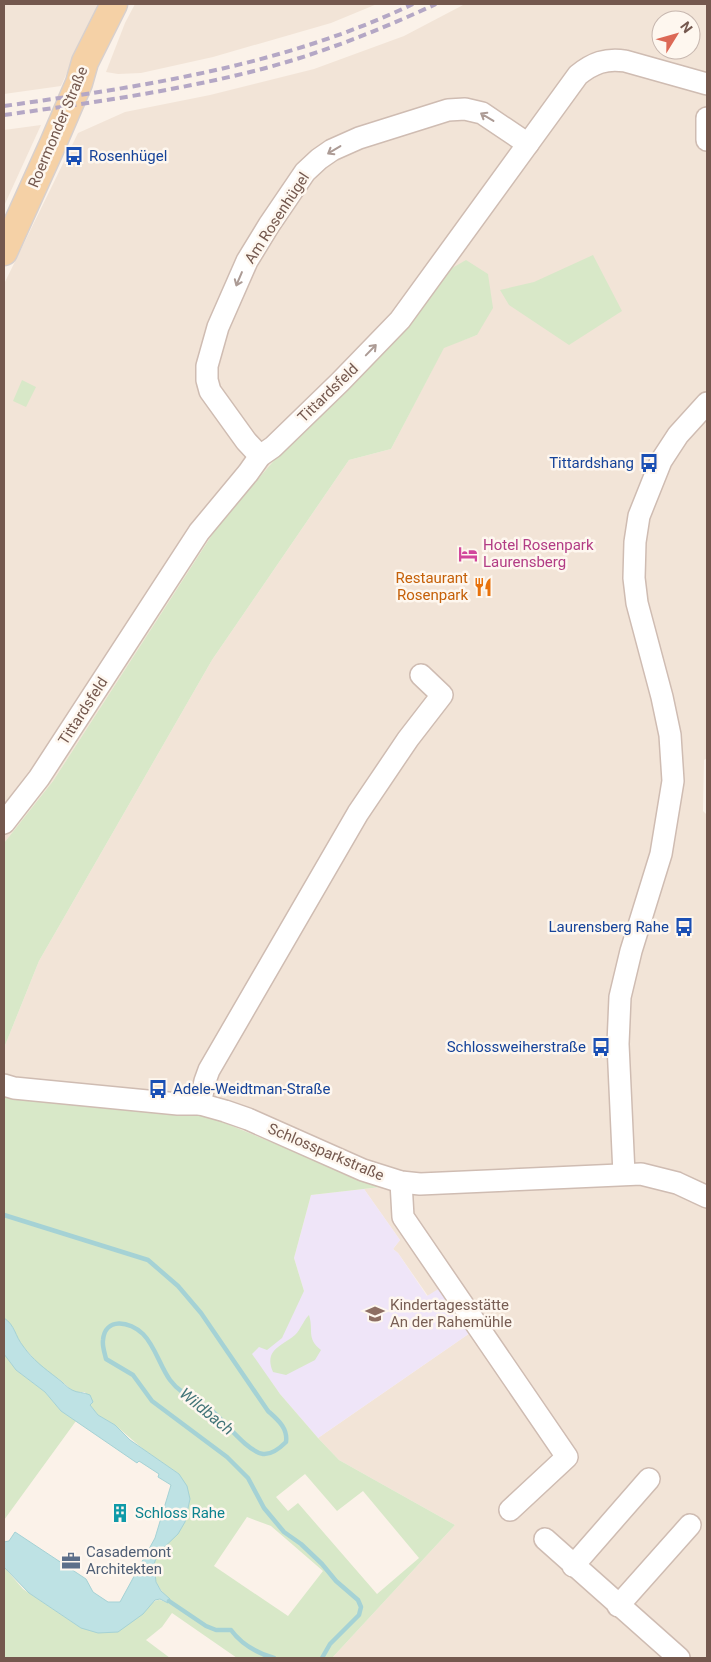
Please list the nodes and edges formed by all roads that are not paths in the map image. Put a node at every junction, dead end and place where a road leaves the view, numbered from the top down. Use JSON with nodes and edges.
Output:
{"nodes":[{"id":1,"x":114,"y":4,"type":"edge"},
{"id":2,"x":707,"y":84,"type":"edge"},
{"id":3,"x":707,"y":118,"type":"edge"},
{"id":4,"x":707,"y":140,"type":"edge"},
{"id":5,"x":528,"y":144,"type":"junction"},
{"id":6,"x":4,"y":252,"type":"edge"},
{"id":7,"x":707,"y":403,"type":"edge"},
{"id":8,"x":260,"y":456,"type":"junction"},
{"id":9,"x":421,"y":675,"type":"dead end"},
{"id":10,"x":4,"y":823,"type":"edge"},
{"id":11,"x":4,"y":1085,"type":"edge"},
{"id":12,"x":200,"y":1104,"type":"junction"},
{"id":13,"x":624,"y":1174,"type":"junction"},
{"id":14,"x":401,"y":1182,"type":"junction"},
{"id":15,"x":707,"y":1197,"type":"edge"},
{"id":16,"x":649,"y":1479,"type":"dead end"},
{"id":17,"x":510,"y":1510,"type":"dead end"},
{"id":18,"x":690,"y":1525,"type":"dead end"},
{"id":19,"x":545,"y":1539,"type":"dead end"},
{"id":20,"x":574,"y":1566,"type":"junction"},
{"id":21,"x":618,"y":1606,"type":"junction"},
{"id":22,"x":679,"y":1658,"type":"edge"}],
"edges":[{"from":1,"to":6,"type":"main road","name":"Roermonder Straße"},
{"from":2,"to":5,"type":"street","name":"Tittardsfeld"},
{"from":3,"to":4,"type":"street"},
{"from":8,"to":5,"type":"street","name":"Tittardsfeld","one_way":true},
{"from":5,"to":8,"type":"street","name":"Am Rosenhügel","one_way":true},
{"from":7,"to":13,"type":"street"},
{"from":8,"to":10,"type":"street","name":"Tittardsfeld"},
{"from":9,"to":12,"type":"street"},
{"from":11,"to":12,"type":"street","name":"Schlossparkstraße"},
{"from":12,"to":14,"type":"street","name":"Schlossparkstraße"},
{"from":13,"to":14,"type":"street","name":"Schlossparkstraße"},
{"from":13,"to":15,"type":"street","name":"Schlossparkstraße"},
{"from":14,"to":17,"type":"street"},
{"from":16,"to":20,"type":"street"},
{"from":18,"to":21,"type":"street"},
{"from":19,"to":20,"type":"street"},
{"from":20,"to":21,"type":"street"},
{"from":21,"to":22,"type":"street"}]}
